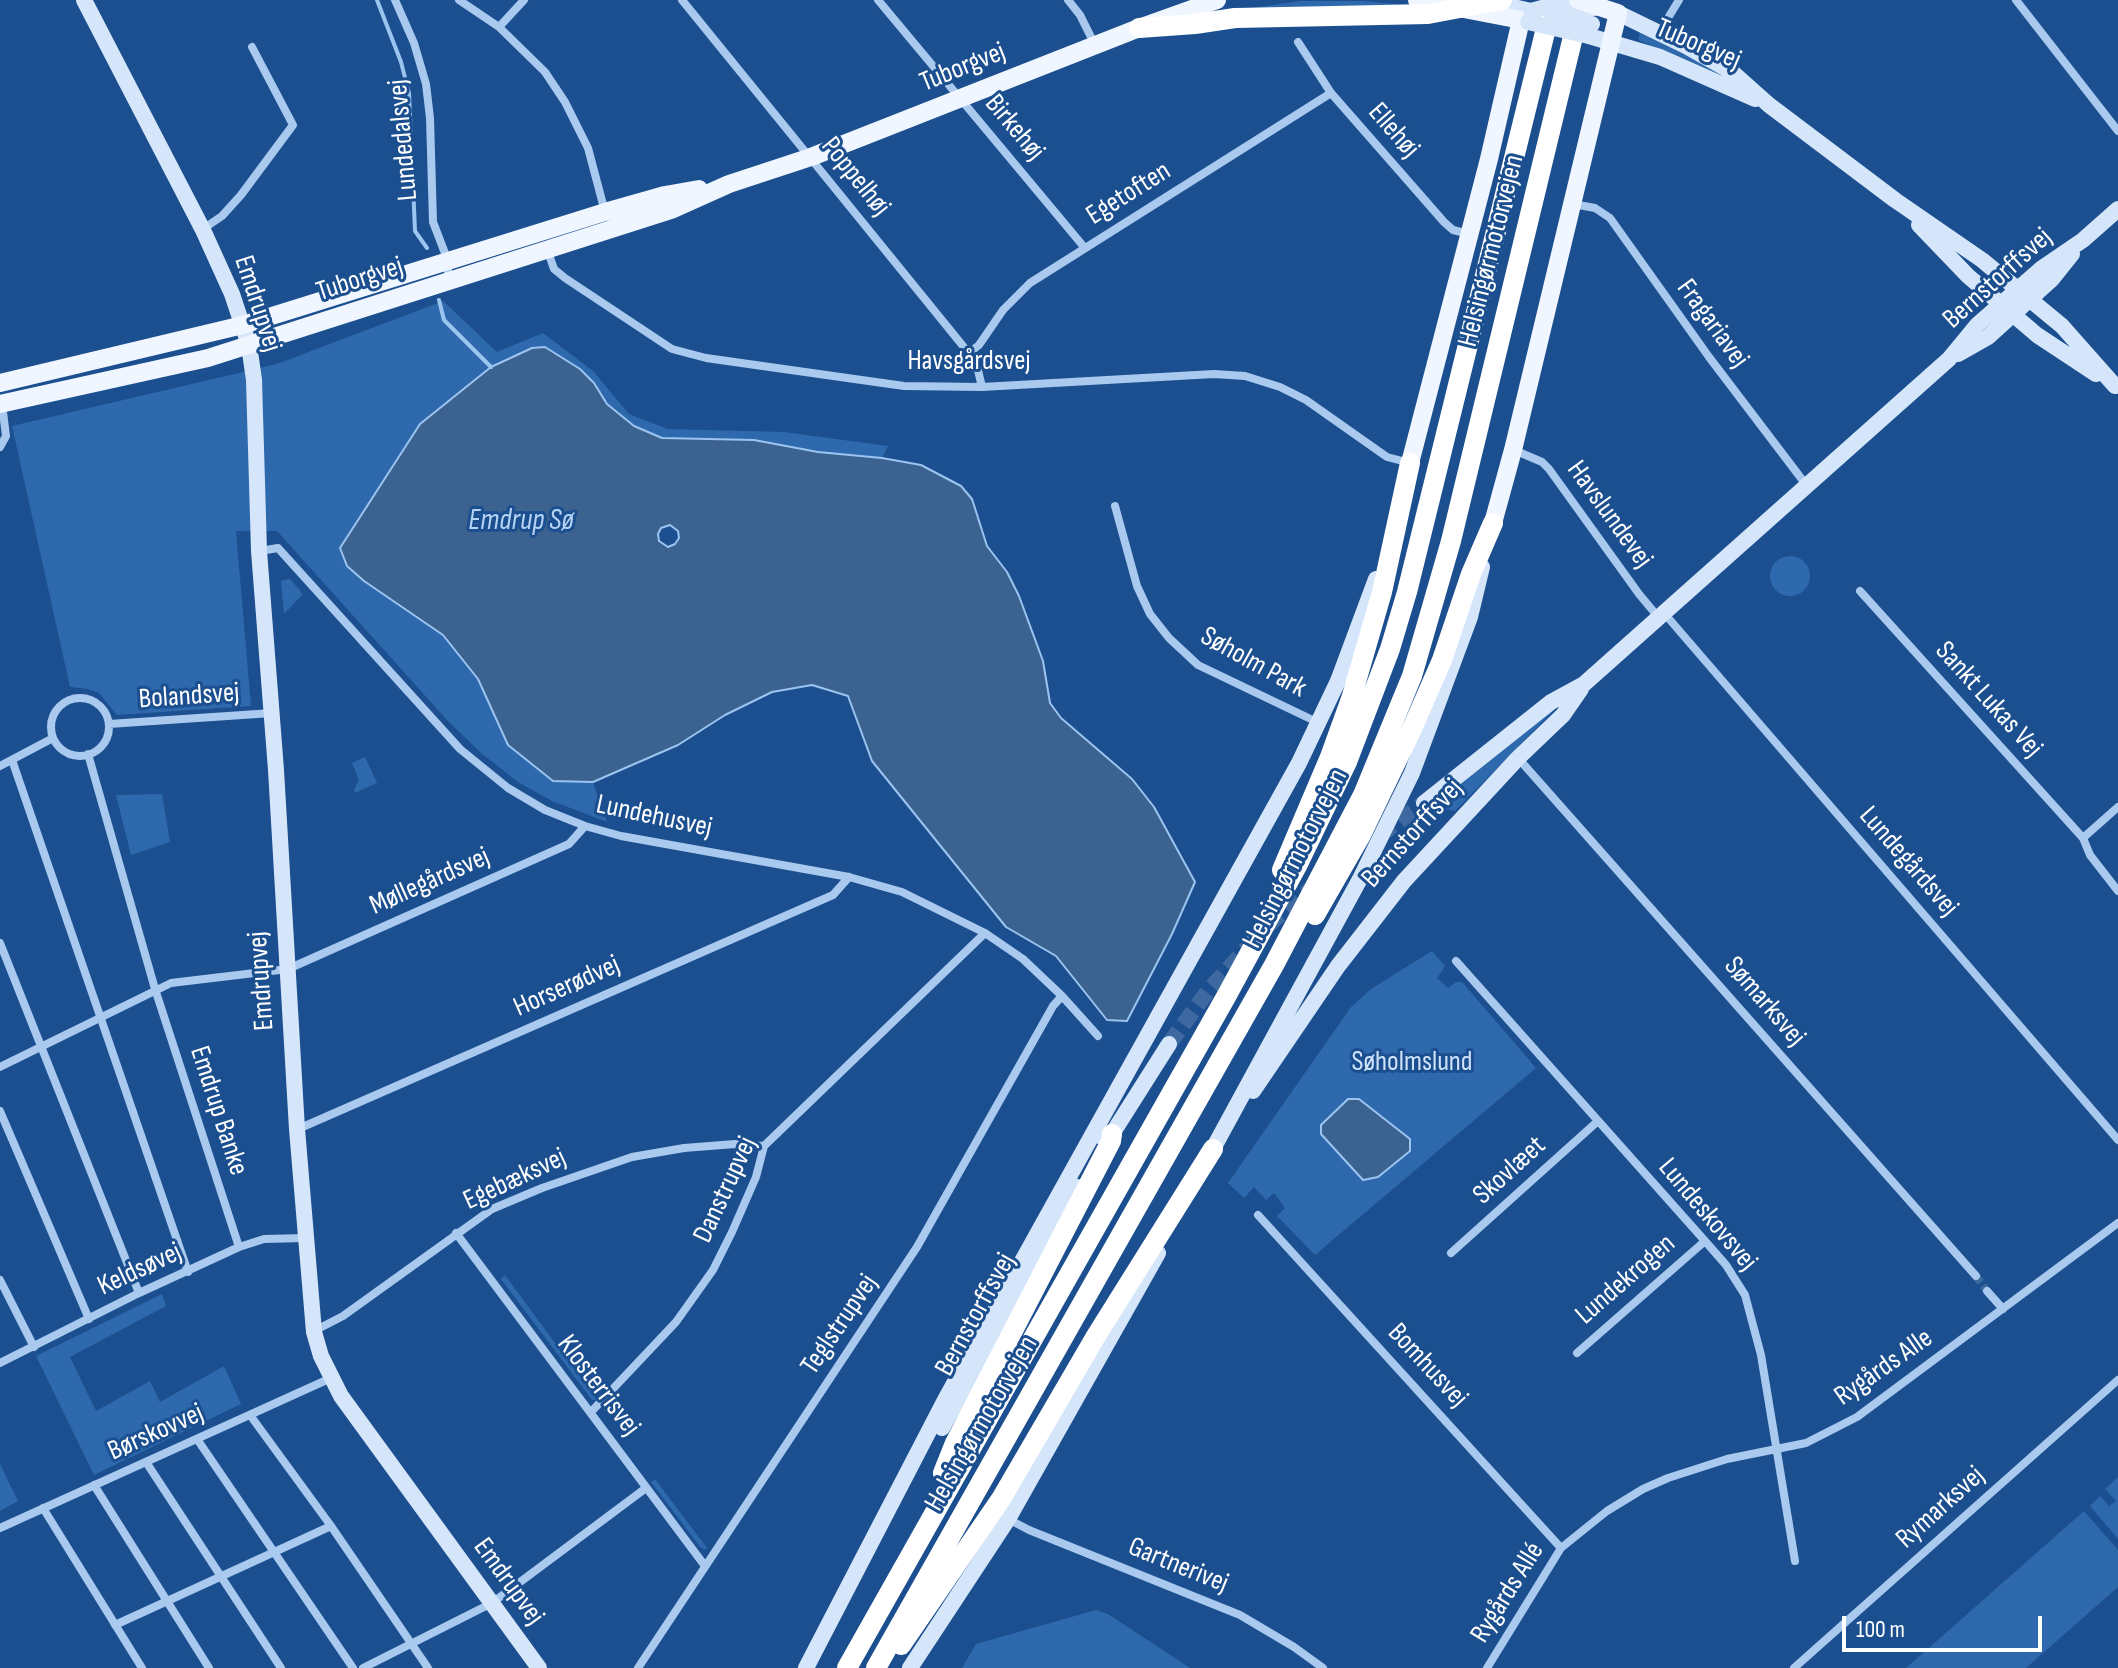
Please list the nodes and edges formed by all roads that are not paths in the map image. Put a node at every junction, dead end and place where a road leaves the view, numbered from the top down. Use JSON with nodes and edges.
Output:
{"nodes":[{"id":1,"x":84,"y":0,"type":"edge"},
{"id":2,"x":395,"y":0,"type":"edge"},
{"id":3,"x":459,"y":0,"type":"edge"},
{"id":4,"x":524,"y":0,"type":"edge"},
{"id":5,"x":682,"y":0,"type":"edge"},
{"id":6,"x":878,"y":0,"type":"edge"},
{"id":7,"x":1068,"y":0,"type":"edge"},
{"id":8,"x":1217,"y":0,"type":"edge"},
{"id":9,"x":1417,"y":0,"type":"edge"},
{"id":10,"x":1482,"y":0,"type":"edge"},
{"id":11,"x":1502,"y":0,"type":"edge"},
{"id":12,"x":1553,"y":0,"type":"edge"},
{"id":13,"x":1679,"y":0,"type":"edge"},
{"id":14,"x":2016,"y":0,"type":"edge"},
{"id":15,"x":1597,"y":11,"type":"edge"},
{"id":16,"x":1526,"y":13,"type":"edge"},
{"id":17,"x":499,"y":27,"type":"junction"},
{"id":18,"x":1139,"y":28,"type":"junction"},
{"id":19,"x":1661,"y":33,"type":"junction"},
{"id":20,"x":1298,"y":42,"type":"dead end"},
{"id":21,"x":1612,"y":42,"type":"junction"},
{"id":22,"x":1095,"y":45,"type":"junction"},
{"id":23,"x":252,"y":47,"type":"dead end"},
{"id":24,"x":1331,"y":93,"type":"junction"},
{"id":25,"x":960,"y":98,"type":"junction"},
{"id":26,"x":1769,"y":105,"type":"junction"},
{"id":27,"x":2118,"y":131,"type":"edge"},
{"id":28,"x":811,"y":157,"type":"junction"},
{"id":29,"x":729,"y":184,"type":"junction"},
{"id":30,"x":1895,"y":200,"type":"junction"},
{"id":31,"x":1572,"y":203,"type":"junction"},
{"id":32,"x":2118,"y":209,"type":"edge"},
{"id":33,"x":605,"y":212,"type":"junction"},
{"id":34,"x":203,"y":230,"type":"junction"},
{"id":35,"x":1469,"y":234,"type":"junction"},
{"id":36,"x":1084,"y":247,"type":"junction"},
{"id":37,"x":546,"y":248,"type":"junction"},
{"id":38,"x":448,"y":270,"type":"junction"},
{"id":39,"x":2024,"y":294,"type":"junction"},
{"id":40,"x":2007,"y":309,"type":"junction"},
{"id":41,"x":243,"y":325,"type":"junction"},
{"id":42,"x":249,"y":345,"type":"junction"},
{"id":43,"x":969,"y":353,"type":"junction"},
{"id":44,"x":0,"y":383,"type":"edge"},
{"id":45,"x":982,"y":387,"type":"junction"},
{"id":46,"x":2116,"y":387,"type":"edge"},
{"id":47,"x":1,"y":404,"type":"edge"},
{"id":48,"x":0,"y":447,"type":"edge"},
{"id":49,"x":1513,"y":450,"type":"junction"},
{"id":50,"x":1410,"y":463,"type":"junction"},
{"id":51,"x":1807,"y":486,"type":"junction"},
{"id":52,"x":1115,"y":506,"type":"dead end"},
{"id":53,"x":1493,"y":523,"type":"junction"},
{"id":54,"x":259,"y":551,"type":"junction"},
{"id":55,"x":1860,"y":591,"type":"dead end"},
{"id":56,"x":1662,"y":616,"type":"junction"},
{"id":57,"x":1584,"y":684,"type":"junction"},
{"id":58,"x":272,"y":713,"type":"junction"},
{"id":59,"x":1319,"y":723,"type":"junction"},
{"id":60,"x":109,"y":724,"type":"junction"},
{"id":61,"x":53,"y":738,"type":"junction"},
{"id":62,"x":88,"y":754,"type":"junction"},
{"id":63,"x":1518,"y":758,"type":"junction"},
{"id":64,"x":12,"y":760,"type":"junction"},
{"id":65,"x":0,"y":766,"type":"edge"},
{"id":66,"x":1424,"y":803,"type":"tunnel mouth"},
{"id":67,"x":2118,"y":807,"type":"edge"},
{"id":68,"x":585,"y":826,"type":"junction"},
{"id":69,"x":2083,"y":838,"type":"junction"},
{"id":70,"x":849,"y":877,"type":"junction"},
{"id":71,"x":2118,"y":891,"type":"edge"},
{"id":72,"x":985,"y":933,"type":"junction"},
{"id":73,"x":0,"y":943,"type":"edge"},
{"id":74,"x":1456,"y":961,"type":"dead end"},
{"id":75,"x":288,"y":969,"type":"junction"},
{"id":76,"x":155,"y":989,"type":"junction"},
{"id":77,"x":1227,"y":995,"type":"junction"},
{"id":78,"x":1062,"y":996,"type":"junction"},
{"id":79,"x":100,"y":1016,"type":"junction"},
{"id":80,"x":1098,"y":1036,"type":"dead end"},
{"id":81,"x":1169,"y":1044,"type":"tunnel mouth"},
{"id":82,"x":41,"y":1045,"type":"junction"},
{"id":83,"x":1226,"y":1049,"type":"junction"},
{"id":84,"x":0,"y":1067,"type":"edge"},
{"id":85,"x":0,"y":1111,"type":"edge"},
{"id":86,"x":1598,"y":1121,"type":"junction"},
{"id":87,"x":297,"y":1129,"type":"junction"},
{"id":88,"x":1112,"y":1134,"type":"junction"},
{"id":89,"x":2118,"y":1140,"type":"edge"},
{"id":90,"x":764,"y":1146,"type":"junction"},
{"id":91,"x":1213,"y":1149,"type":"junction"},
{"id":92,"x":1258,"y":1215,"type":"dead end"},
{"id":93,"x":2118,"y":1223,"type":"edge"},
{"id":94,"x":456,"y":1233,"type":"junction"},
{"id":95,"x":305,"y":1238,"type":"junction"},
{"id":96,"x":1705,"y":1241,"type":"junction"},
{"id":97,"x":239,"y":1247,"type":"junction"},
{"id":98,"x":1451,"y":1253,"type":"dead end"},
{"id":99,"x":188,"y":1272,"type":"junction"},
{"id":100,"x":1976,"y":1276,"type":"tunnel mouth"},
{"id":101,"x":0,"y":1280,"type":"edge"},
{"id":102,"x":1987,"y":1291,"type":"tunnel mouth"},
{"id":103,"x":139,"y":1293,"type":"junction"},
{"id":104,"x":2003,"y":1309,"type":"junction"},
{"id":105,"x":89,"y":1319,"type":"junction"},
{"id":106,"x":314,"y":1332,"type":"junction"},
{"id":107,"x":34,"y":1347,"type":"junction"},
{"id":108,"x":1577,"y":1353,"type":"dead end"},
{"id":109,"x":0,"y":1363,"type":"edge"},
{"id":110,"x":331,"y":1378,"type":"junction"},
{"id":111,"x":2118,"y":1380,"type":"edge"},
{"id":112,"x":591,"y":1412,"type":"junction"},
{"id":113,"x":250,"y":1415,"type":"junction"},
{"id":114,"x":197,"y":1439,"type":"junction"},
{"id":115,"x":1775,"y":1449,"type":"junction"},
{"id":116,"x":146,"y":1462,"type":"junction"},
{"id":117,"x":94,"y":1485,"type":"junction"},
{"id":118,"x":646,"y":1488,"type":"junction"},
{"id":119,"x":1646,"y":1488,"type":"joint"},
{"id":120,"x":43,"y":1508,"type":"junction"},
{"id":121,"x":1008,"y":1519,"type":"junction"},
{"id":122,"x":331,"y":1526,"type":"junction"},
{"id":123,"x":0,"y":1528,"type":"edge"},
{"id":124,"x":913,"y":1548,"type":"junction"},
{"id":125,"x":1561,"y":1548,"type":"junction"},
{"id":126,"x":275,"y":1552,"type":"junction"},
{"id":127,"x":1795,"y":1561,"type":"dead end"},
{"id":128,"x":705,"y":1566,"type":"junction"},
{"id":129,"x":221,"y":1578,"type":"junction"},
{"id":130,"x":167,"y":1601,"type":"junction"},
{"id":131,"x":492,"y":1603,"type":"junction"},
{"id":132,"x":833,"y":1617,"type":"junction"},
{"id":133,"x":115,"y":1625,"type":"junction"},
{"id":134,"x":412,"y":1645,"type":"junction"},
{"id":135,"x":142,"y":1668,"type":"edge"},
{"id":136,"x":209,"y":1668,"type":"edge"},
{"id":137,"x":281,"y":1668,"type":"edge"},
{"id":138,"x":353,"y":1668,"type":"edge"},
{"id":139,"x":363,"y":1668,"type":"edge"},
{"id":140,"x":428,"y":1668,"type":"edge"},
{"id":141,"x":539,"y":1668,"type":"edge"},
{"id":142,"x":638,"y":1668,"type":"edge"},
{"id":143,"x":806,"y":1668,"type":"edge"},
{"id":144,"x":847,"y":1668,"type":"edge"},
{"id":145,"x":876,"y":1668,"type":"edge"},
{"id":146,"x":885,"y":1668,"type":"edge"},
{"id":147,"x":910,"y":1668,"type":"edge"},
{"id":148,"x":1323,"y":1668,"type":"edge"},
{"id":149,"x":1487,"y":1668,"type":"edge"},
{"id":150,"x":1794,"y":1668,"type":"edge"}],
"edges":[{"from":1,"to":34,"type":"street","name":"Emdrupvej"},
{"from":2,"to":38,"type":"street","name":"Lundedalsvej"},
{"from":3,"to":17,"type":"street"},
{"from":4,"to":17,"type":"street"},
{"from":5,"to":28,"type":"street","name":"Poppelhøj"},
{"from":6,"to":25,"type":"street","name":"Birkehøj"},
{"from":7,"to":22,"type":"street"},
{"from":8,"to":18,"type":"main road","name":"Tuborgvej"},
{"from":9,"to":16,"type":"main road","name":"Tuborgvej"},
{"from":10,"to":16,"type":"street"},
{"from":11,"to":18,"type":"highway","bridge":true},
{"from":12,"to":77,"type":"highway","name":"Helsingørmotorvejen"},
{"from":13,"to":19,"type":"street"},
{"from":14,"to":27,"type":"street"},
{"from":15,"to":16,"type":"street","name":"Tuborgvej","bridge":true},
{"from":15,"to":16,"type":"street","bridge":true},
{"from":15,"to":19,"type":"street","name":"Tuborgvej"},
{"from":15,"to":21,"type":"main road"},
{"from":15,"to":21,"type":"street","name":"Tuborgvej"},
{"from":15,"to":83,"type":"highway","name":"Helsingørmotorvejen"},
{"from":16,"to":35,"type":"main road"},
{"from":17,"to":33,"type":"street"},
{"from":18,"to":22,"type":"main road","name":"Tuborgvej"},
{"from":19,"to":26,"type":"street","name":"Tuborgvej"},
{"from":20,"to":24,"type":"street","name":"Ellehøj"},
{"from":21,"to":26,"type":"street","name":"Tuborgvej"},
{"from":21,"to":31,"type":"main road"},
{"from":22,"to":25,"type":"main road","name":"Tuborgvej"},
{"from":23,"to":34,"type":"street","name":"Emdrupvej"},
{"from":24,"to":35,"type":"street","name":"Ellehøj"},
{"from":24,"to":36,"type":"street","name":"Egetoften"},
{"from":25,"to":28,"type":"main road","name":"Tuborgvej"},
{"from":25,"to":36,"type":"street","name":"Birkehøj"},
{"from":26,"to":30,"type":"street","name":"Tuborgvej"},
{"from":28,"to":29,"type":"main road","name":"Tuborgvej"},
{"from":28,"to":43,"type":"street","name":"Poppelhøj"},
{"from":29,"to":33,"type":"main road","name":"Tuborgvej"},
{"from":29,"to":37,"type":"main road","name":"Tuborgvej"},
{"from":30,"to":39,"type":"street","name":"Tuborgvej"},
{"from":30,"to":40,"type":"street","name":"Tuborgvej"},
{"from":31,"to":49,"type":"main road"},
{"from":31,"to":51,"type":"street","name":"Fragariavej"},
{"from":32,"to":39,"type":"street","name":"Bernstorffsvej"},
{"from":33,"to":38,"type":"main road","name":"Tuborgvej"},
{"from":34,"to":41,"type":"street","name":"Emdrupvej"},
{"from":35,"to":50,"type":"main road"},
{"from":36,"to":43,"type":"street","name":"Egetoften"},
{"from":37,"to":38,"type":"main road","name":"Tuborgvej"},
{"from":37,"to":45,"type":"street","name":"Havsgårdsvej"},
{"from":38,"to":41,"type":"main road","name":"Tuborgvej"},
{"from":38,"to":42,"type":"main road","name":"Tuborgvej"},
{"from":39,"to":40,"type":"street","name":"Bernstorffsvej"},
{"from":39,"to":46,"type":"street","name":"Tuborgvej"},
{"from":40,"to":46,"type":"street","name":"Tuborgvej"},
{"from":40,"to":51,"type":"street","name":"Bernstorffsvej"},
{"from":41,"to":42,"type":"street","name":"Emdrupvej"},
{"from":41,"to":44,"type":"main road","name":"Tuborgvej"},
{"from":42,"to":47,"type":"main road","name":"Tuborgvej"},
{"from":42,"to":54,"type":"street","name":"Emdrupvej"},
{"from":43,"to":45,"type":"street","name":"Poppelhøj"},
{"from":45,"to":50,"type":"street","name":"Havsgårdsvej"},
{"from":47,"to":48,"type":"street"},
{"from":49,"to":53,"type":"main road"},
{"from":49,"to":56,"type":"street","name":"Havslundevej"},
{"from":50,"to":59,"type":"street"},
{"from":50,"to":77,"type":"highway"},
{"from":51,"to":56,"type":"street","name":"Bernstorffsvej"},
{"from":52,"to":59,"type":"street","name":"Søholm Park"},
{"from":53,"to":83,"type":"highway"},
{"from":53,"to":91,"type":"street"},
{"from":54,"to":58,"type":"street","name":"Emdrupvej"},
{"from":54,"to":68,"type":"street","name":"Lundehusvej"},
{"from":55,"to":69,"type":"street","name":"Sankt Lukas Vej"},
{"from":56,"to":57,"type":"street","name":"Bernstorffsvej"},
{"from":56,"to":89,"type":"street","name":"Lundegårdsvej"},
{"from":57,"to":63,"type":"street","name":"Bernstorffsvej"},
{"from":57,"to":66,"type":"street","name":"Bernstorffsvej"},
{"from":58,"to":60,"type":"street","name":"Bolandsvej"},
{"from":58,"to":75,"type":"street","name":"Emdrupvej"},
{"from":59,"to":132,"type":"street"},
{"from":60,"to":61,"type":"street"},
{"from":60,"to":62,"type":"street"},
{"from":61,"to":62,"type":"street"},
{"from":61,"to":64,"type":"street"},
{"from":62,"to":76,"type":"street","name":"Emdrup Banke"},
{"from":63,"to":91,"type":"street","name":"Bernstorffsvej"},
{"from":63,"to":100,"type":"street","name":"Sømarksvej"},
{"from":64,"to":65,"type":"street"},
{"from":64,"to":79,"type":"street"},
{"from":67,"to":69,"type":"street"},
{"from":68,"to":70,"type":"street","name":"Lundehusvej"},
{"from":68,"to":75,"type":"street","name":"Møllegårdsvej"},
{"from":69,"to":71,"type":"street","name":"Sankt Lukas Vej"},
{"from":70,"to":72,"type":"street","name":"Lundehusvej"},
{"from":70,"to":87,"type":"street","name":"Horserødvej"},
{"from":72,"to":78,"type":"street","name":"Lundehusvej"},
{"from":72,"to":90,"type":"street","name":"Danstrupvej"},
{"from":73,"to":82,"type":"street"},
{"from":74,"to":86,"type":"street","name":"Lundeskovsvej"},
{"from":75,"to":76,"type":"street"},
{"from":75,"to":87,"type":"street","name":"Emdrupvej"},
{"from":76,"to":79,"type":"street"},
{"from":76,"to":97,"type":"street","name":"Emdrup Banke"},
{"from":77,"to":124,"type":"highway","name":"Helsingørmotorvejen"},
{"from":78,"to":80,"type":"street","name":"Lundehusvej"},
{"from":78,"to":128,"type":"street","name":"Teglstrupvej"},
{"from":79,"to":82,"type":"street"},
{"from":79,"to":99,"type":"street"},
{"from":81,"to":88,"type":"street","name":"Bernstorffsvej"},
{"from":82,"to":84,"type":"street"},
{"from":82,"to":103,"type":"street"},
{"from":83,"to":145,"type":"highway","name":"Helsingørmotorvejen"},
{"from":85,"to":105,"type":"street"},
{"from":86,"to":96,"type":"street","name":"Lundeskovsvej"},
{"from":86,"to":98,"type":"street","name":"Skovlæet"},
{"from":87,"to":95,"type":"street","name":"Emdrupvej"},
{"from":88,"to":124,"type":"highway"},
{"from":88,"to":132,"type":"street","name":"Bernstorffsvej"},
{"from":90,"to":94,"type":"street","name":"Egebæksvej"},
{"from":90,"to":112,"type":"street","name":"Danstrupvej"},
{"from":91,"to":121,"type":"street"},
{"from":91,"to":146,"type":"highway"},
{"from":92,"to":125,"type":"street","name":"Bomhusvej"},
{"from":93,"to":104,"type":"street","name":"Rygårds Alle"},
{"from":94,"to":106,"type":"street","name":"Egebæksvej"},
{"from":94,"to":112,"type":"street","name":"Klosterrisvej"},
{"from":95,"to":97,"type":"street","name":"Keldsøvej"},
{"from":95,"to":106,"type":"street","name":"Emdrupvej"},
{"from":96,"to":108,"type":"street","name":"Lundekrogen"},
{"from":96,"to":115,"type":"street","name":"Lundeskovsvej"},
{"from":97,"to":99,"type":"street","name":"Keldsøvej"},
{"from":99,"to":103,"type":"street","name":"Keldsøvej"},
{"from":101,"to":107,"type":"street"},
{"from":102,"to":104,"type":"street"},
{"from":103,"to":105,"type":"street","name":"Keldsøvej"},
{"from":104,"to":115,"type":"street","name":"Rygårds Alle"},
{"from":105,"to":107,"type":"street","name":"Keldsøvej"},
{"from":106,"to":110,"type":"street","name":"Emdrupvej"},
{"from":107,"to":109,"type":"street","name":"Keldsøvej"},
{"from":110,"to":113,"type":"street","name":"Børskovvej"},
{"from":110,"to":131,"type":"street","name":"Emdrupvej"},
{"from":111,"to":150,"type":"street","name":"Rymarksvej"},
{"from":112,"to":118,"type":"street","name":"Klosterrisvej"},
{"from":113,"to":114,"type":"street","name":"Børskovvej"},
{"from":113,"to":122,"type":"street"},
{"from":114,"to":116,"type":"street","name":"Børskovvej"},
{"from":114,"to":126,"type":"street"},
{"from":115,"to":119,"type":"street","name":"Rygårds Alle"},
{"from":115,"to":127,"type":"street","name":"Lundeskovsvej"},
{"from":116,"to":117,"type":"street","name":"Børskovvej"},
{"from":116,"to":129,"type":"street"},
{"from":117,"to":120,"type":"street","name":"Børskovvej"},
{"from":117,"to":130,"type":"street"},
{"from":118,"to":128,"type":"street","name":"Klosterrisvej"},
{"from":118,"to":131,"type":"street"},
{"from":119,"to":125,"type":"street","name":"Rygårds Allé"},
{"from":120,"to":123,"type":"street","name":"Børskovvej"},
{"from":120,"to":133,"type":"street"},
{"from":121,"to":147,"type":"street"},
{"from":121,"to":148,"type":"street","name":"Gartnerivej"},
{"from":122,"to":126,"type":"street"},
{"from":122,"to":134,"type":"street"},
{"from":124,"to":144,"type":"highway","name":"Helsingørmotorvejen"},
{"from":125,"to":149,"type":"street","name":"Rygårds Allé"},
{"from":126,"to":129,"type":"street"},
{"from":126,"to":138,"type":"street"},
{"from":128,"to":142,"type":"street","name":"Teglstrupvej"},
{"from":129,"to":130,"type":"street"},
{"from":129,"to":137,"type":"street"},
{"from":130,"to":133,"type":"street"},
{"from":130,"to":136,"type":"street"},
{"from":131,"to":134,"type":"street"},
{"from":131,"to":141,"type":"street","name":"Emdrupvej"},
{"from":132,"to":143,"type":"street"},
{"from":133,"to":135,"type":"street"},
{"from":134,"to":139,"type":"street"},
{"from":134,"to":140,"type":"street"}]}
